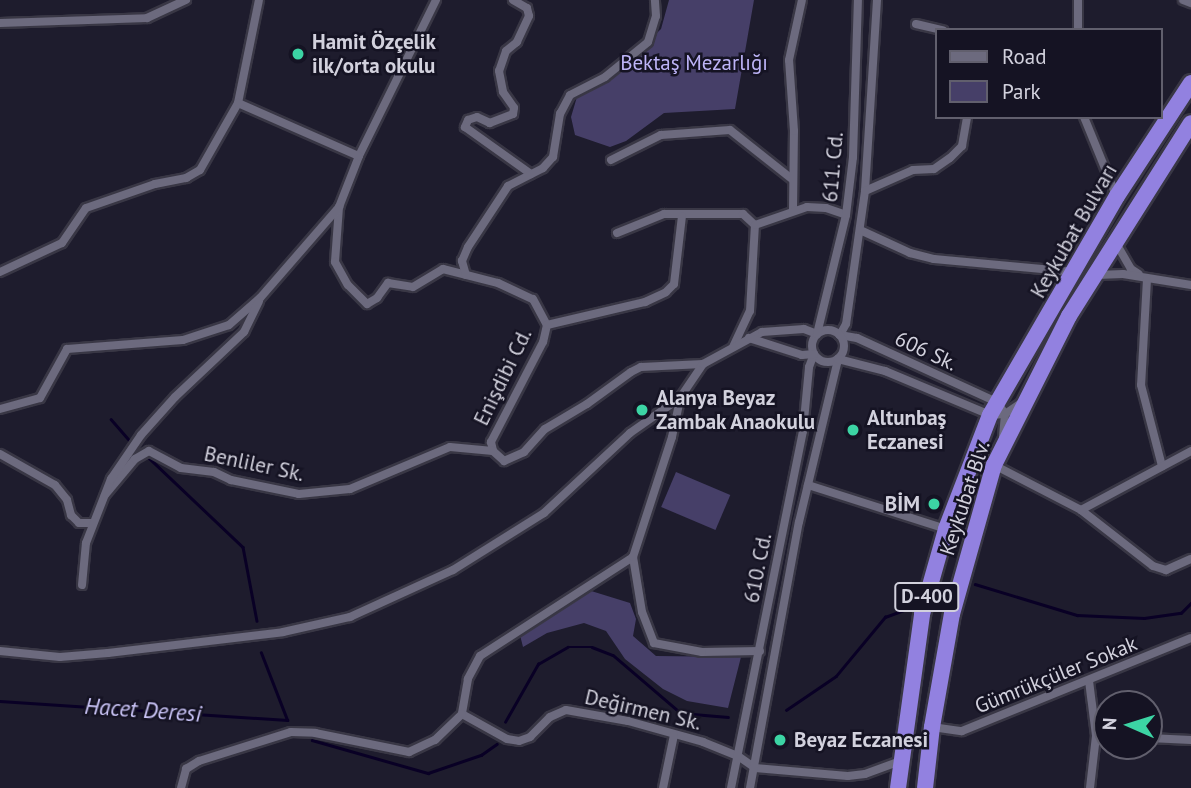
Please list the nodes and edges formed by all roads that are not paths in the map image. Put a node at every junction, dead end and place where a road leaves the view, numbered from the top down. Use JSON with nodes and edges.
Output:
{"nodes":[{"id":1,"x":186,"y":0,"type":"edge"},
{"id":2,"x":259,"y":0,"type":"edge"},
{"id":3,"x":436,"y":0,"type":"edge"},
{"id":4,"x":513,"y":0,"type":"edge"},
{"id":5,"x":655,"y":0,"type":"edge"},
{"id":6,"x":802,"y":0,"type":"edge"},
{"id":7,"x":859,"y":0,"type":"edge"},
{"id":8,"x":877,"y":0,"type":"edge"},
{"id":9,"x":1078,"y":0,"type":"edge"},
{"id":10,"x":1183,"y":0,"type":"edge"},
{"id":11,"x":1191,"y":4,"type":"edge"},
{"id":12,"x":0,"y":23,"type":"edge"},
{"id":13,"x":916,"y":24,"type":"dead end"},
{"id":14,"x":936,"y":28,"type":"edge"},
{"id":15,"x":1078,"y":28,"type":"edge"},
{"id":16,"x":1191,"y":83,"type":"edge"},
{"id":17,"x":238,"y":103,"type":"junction"},
{"id":18,"x":967,"y":119,"type":"edge"},
{"id":19,"x":1085,"y":119,"type":"edge"},
{"id":20,"x":1191,"y":122,"type":"edge"},
{"id":21,"x":359,"y":156,"type":"junction"},
{"id":22,"x":611,"y":160,"type":"dead end"},
{"id":23,"x":531,"y":174,"type":"junction"},
{"id":24,"x":793,"y":180,"type":"junction"},
{"id":25,"x":865,"y":191,"type":"junction"},
{"id":26,"x":1117,"y":196,"type":"junction"},
{"id":27,"x":339,"y":207,"type":"junction"},
{"id":28,"x":793,"y":211,"type":"junction"},
{"id":29,"x":846,"y":215,"type":"junction"},
{"id":30,"x":682,"y":216,"type":"junction"},
{"id":31,"x":755,"y":225,"type":"junction"},
{"id":32,"x":860,"y":230,"type":"junction"},
{"id":33,"x":617,"y":233,"type":"dead end"},
{"id":34,"x":1116,"y":243,"type":"junction"},
{"id":35,"x":0,"y":272,"type":"edge"},
{"id":36,"x":1074,"y":272,"type":"junction"},
{"id":37,"x":466,"y":275,"type":"junction"},
{"id":38,"x":1096,"y":275,"type":"junction"},
{"id":39,"x":1147,"y":279,"type":"junction"},
{"id":40,"x":1191,"y":285,"type":"edge"},
{"id":41,"x":260,"y":298,"type":"junction"},
{"id":42,"x":547,"y":325,"type":"junction"},
{"id":43,"x":817,"y":334,"type":"junction"},
{"id":44,"x":840,"y":335,"type":"junction"},
{"id":45,"x":749,"y":338,"type":"junction"},
{"id":46,"x":733,"y":347,"type":"junction"},
{"id":47,"x":814,"y":354,"type":"junction"},
{"id":48,"x":838,"y":359,"type":"junction"},
{"id":49,"x":703,"y":364,"type":"junction"},
{"id":50,"x":1031,"y":391,"type":"junction"},
{"id":51,"x":680,"y":398,"type":"junction"},
{"id":52,"x":0,"y":409,"type":"edge"},
{"id":53,"x":997,"y":410,"type":"junction"},
{"id":54,"x":1002,"y":447,"type":"junction"},
{"id":55,"x":493,"y":451,"type":"junction"},
{"id":56,"x":1191,"y":452,"type":"edge"},
{"id":57,"x":0,"y":454,"type":"edge"},
{"id":58,"x":994,"y":465,"type":"junction"},
{"id":59,"x":1162,"y":466,"type":"junction"},
{"id":60,"x":808,"y":485,"type":"junction"},
{"id":61,"x":105,"y":495,"type":"junction"},
{"id":62,"x":1081,"y":510,"type":"junction"},
{"id":63,"x":93,"y":523,"type":"junction"},
{"id":64,"x":946,"y":530,"type":"junction"},
{"id":65,"x":634,"y":557,"type":"junction"},
{"id":66,"x":1191,"y":559,"type":"edge"},
{"id":67,"x":82,"y":585,"type":"dead end"},
{"id":68,"x":1191,"y":638,"type":"edge"},
{"id":69,"x":0,"y":651,"type":"edge"},
{"id":70,"x":760,"y":651,"type":"junction"},
{"id":71,"x":1089,"y":681,"type":"junction"},
{"id":72,"x":1093,"y":712,"type":"edge"},
{"id":73,"x":462,"y":714,"type":"junction"},
{"id":74,"x":932,"y":727,"type":"junction"},
{"id":75,"x":674,"y":735,"type":"junction"},
{"id":76,"x":1163,"y":739,"type":"edge"},
{"id":77,"x":1191,"y":740,"type":"edge"},
{"id":78,"x":738,"y":756,"type":"junction"},
{"id":79,"x":1093,"y":760,"type":"edge"},
{"id":80,"x":900,"y":761,"type":"junction"},
{"id":81,"x":755,"y":768,"type":"junction"},
{"id":82,"x":181,"y":788,"type":"edge"},
{"id":83,"x":663,"y":788,"type":"edge"},
{"id":84,"x":731,"y":788,"type":"edge"},
{"id":85,"x":750,"y":788,"type":"edge"},
{"id":86,"x":898,"y":788,"type":"edge"},
{"id":87,"x":925,"y":788,"type":"edge"},
{"id":88,"x":1090,"y":788,"type":"edge"}],
"edges":[{"from":1,"to":12,"type":"street"},
{"from":2,"to":17,"type":"street"},
{"from":3,"to":21,"type":"street"},
{"from":4,"to":23,"type":"street"},
{"from":5,"to":23,"type":"street"},
{"from":6,"to":24,"type":"street"},
{"from":7,"to":29,"type":"street","name":"611. Cd."},
{"from":8,"to":25,"type":"street","name":"611. Cd."},
{"from":9,"to":15,"type":"street"},
{"from":10,"to":11,"type":"street"},
{"from":13,"to":14,"type":"street"},
{"from":16,"to":26,"type":"highway","name":"Keykubat Bulvarı","number":"D-400"},
{"from":17,"to":21,"type":"street"},
{"from":17,"to":35,"type":"street"},
{"from":18,"to":25,"type":"street"},
{"from":19,"to":26,"type":"street"},
{"from":20,"to":34,"type":"highway","name":"Keykubat Bulvarı","number":"D-400"},
{"from":21,"to":27,"type":"street"},
{"from":22,"to":24,"type":"street"},
{"from":23,"to":37,"type":"street"},
{"from":24,"to":28,"type":"street"},
{"from":25,"to":32,"type":"street","name":"611. Cd."},
{"from":26,"to":36,"type":"highway","name":"Keykubat Bulvarı","number":"D-400"},
{"from":27,"to":37,"type":"street","name":"Enişdibi Cd."},
{"from":27,"to":41,"type":"street"},
{"from":28,"to":29,"type":"street"},
{"from":28,"to":31,"type":"street"},
{"from":29,"to":43,"type":"street","name":"611. Cd."},
{"from":30,"to":31,"type":"street"},
{"from":30,"to":33,"type":"street"},
{"from":30,"to":42,"type":"street"},
{"from":31,"to":46,"type":"street"},
{"from":32,"to":36,"type":"street"},
{"from":32,"to":44,"type":"street","name":"611. Cd."},
{"from":34,"to":38,"type":"highway","name":"Keykubat Bulvarı","number":"D-400"},
{"from":34,"to":39,"type":"street"},
{"from":36,"to":53,"type":"highway","name":"Keykubat Bulvarı","number":"D-400"},
{"from":37,"to":42,"type":"street","name":"Enişdibi Cd."},
{"from":38,"to":39,"type":"street"},
{"from":38,"to":50,"type":"highway","name":"Keykubat Bulvarı","number":"D-400"},
{"from":39,"to":40,"type":"street"},
{"from":39,"to":59,"type":"street"},
{"from":41,"to":52,"type":"street"},
{"from":41,"to":61,"type":"street"},
{"from":42,"to":55,"type":"street","name":"Enişdibi Cd."},
{"from":43,"to":44,"type":"street"},
{"from":43,"to":45,"type":"street"},
{"from":43,"to":47,"type":"street"},
{"from":44,"to":48,"type":"street"},
{"from":44,"to":53,"type":"street","name":"606 Sk."},
{"from":45,"to":46,"type":"street"},
{"from":45,"to":47,"type":"street"},
{"from":46,"to":49,"type":"street"},
{"from":47,"to":48,"type":"street"},
{"from":47,"to":70,"type":"street","name":"610. Cd."},
{"from":48,"to":53,"type":"street","name":"606 Sk."},
{"from":48,"to":60,"type":"street","name":"610. Cd."},
{"from":49,"to":51,"type":"street"},
{"from":49,"to":55,"type":"street","name":"Enişdibi Cd."},
{"from":50,"to":53,"type":"street"},
{"from":50,"to":54,"type":"highway","name":"Keykubat Blv.","number":"D-400"},
{"from":51,"to":65,"type":"street"},
{"from":51,"to":69,"type":"street"},
{"from":53,"to":54,"type":"street"},
{"from":53,"to":64,"type":"highway","name":"Keykubat Blv.","number":"D-400"},
{"from":54,"to":58,"type":"highway","name":"Keykubat Blv.","number":"D-400"},
{"from":55,"to":61,"type":"street","name":"Benliler Sk."},
{"from":56,"to":59,"type":"street"},
{"from":57,"to":63,"type":"street"},
{"from":58,"to":62,"type":"street"},
{"from":58,"to":74,"type":"highway","name":"Keykubat Blv.","number":"D-400"},
{"from":59,"to":62,"type":"street"},
{"from":60,"to":64,"type":"street"},
{"from":60,"to":81,"type":"street","name":"610. Cd."},
{"from":61,"to":63,"type":"street"},
{"from":62,"to":66,"type":"street"},
{"from":63,"to":67,"type":"street"},
{"from":64,"to":80,"type":"highway","name":"Keykubat Blv.","number":"D-400"},
{"from":65,"to":70,"type":"street"},
{"from":65,"to":73,"type":"street"},
{"from":68,"to":71,"type":"street","name":"Gümrükçüler Sokak"},
{"from":70,"to":78,"type":"street","name":"610. Cd."},
{"from":71,"to":72,"type":"street"},
{"from":71,"to":74,"type":"street","name":"Gümrükçüler Sokak"},
{"from":73,"to":75,"type":"street","name":"Değirmen Sk."},
{"from":73,"to":82,"type":"street"},
{"from":74,"to":87,"type":"highway","name":"Keykubat Blv.","number":"D-400"},
{"from":75,"to":78,"type":"street","name":"Değirmen Sk."},
{"from":75,"to":83,"type":"street"},
{"from":76,"to":77,"type":"street"},
{"from":78,"to":81,"type":"street","name":"Değirmen Sk."},
{"from":78,"to":84,"type":"street","name":"610. Cd."},
{"from":79,"to":88,"type":"street"},
{"from":80,"to":81,"type":"street"},
{"from":80,"to":86,"type":"highway","name":"Keykubat Blv.","number":"D-400"},
{"from":81,"to":85,"type":"street","name":"610. Cd."}]}
